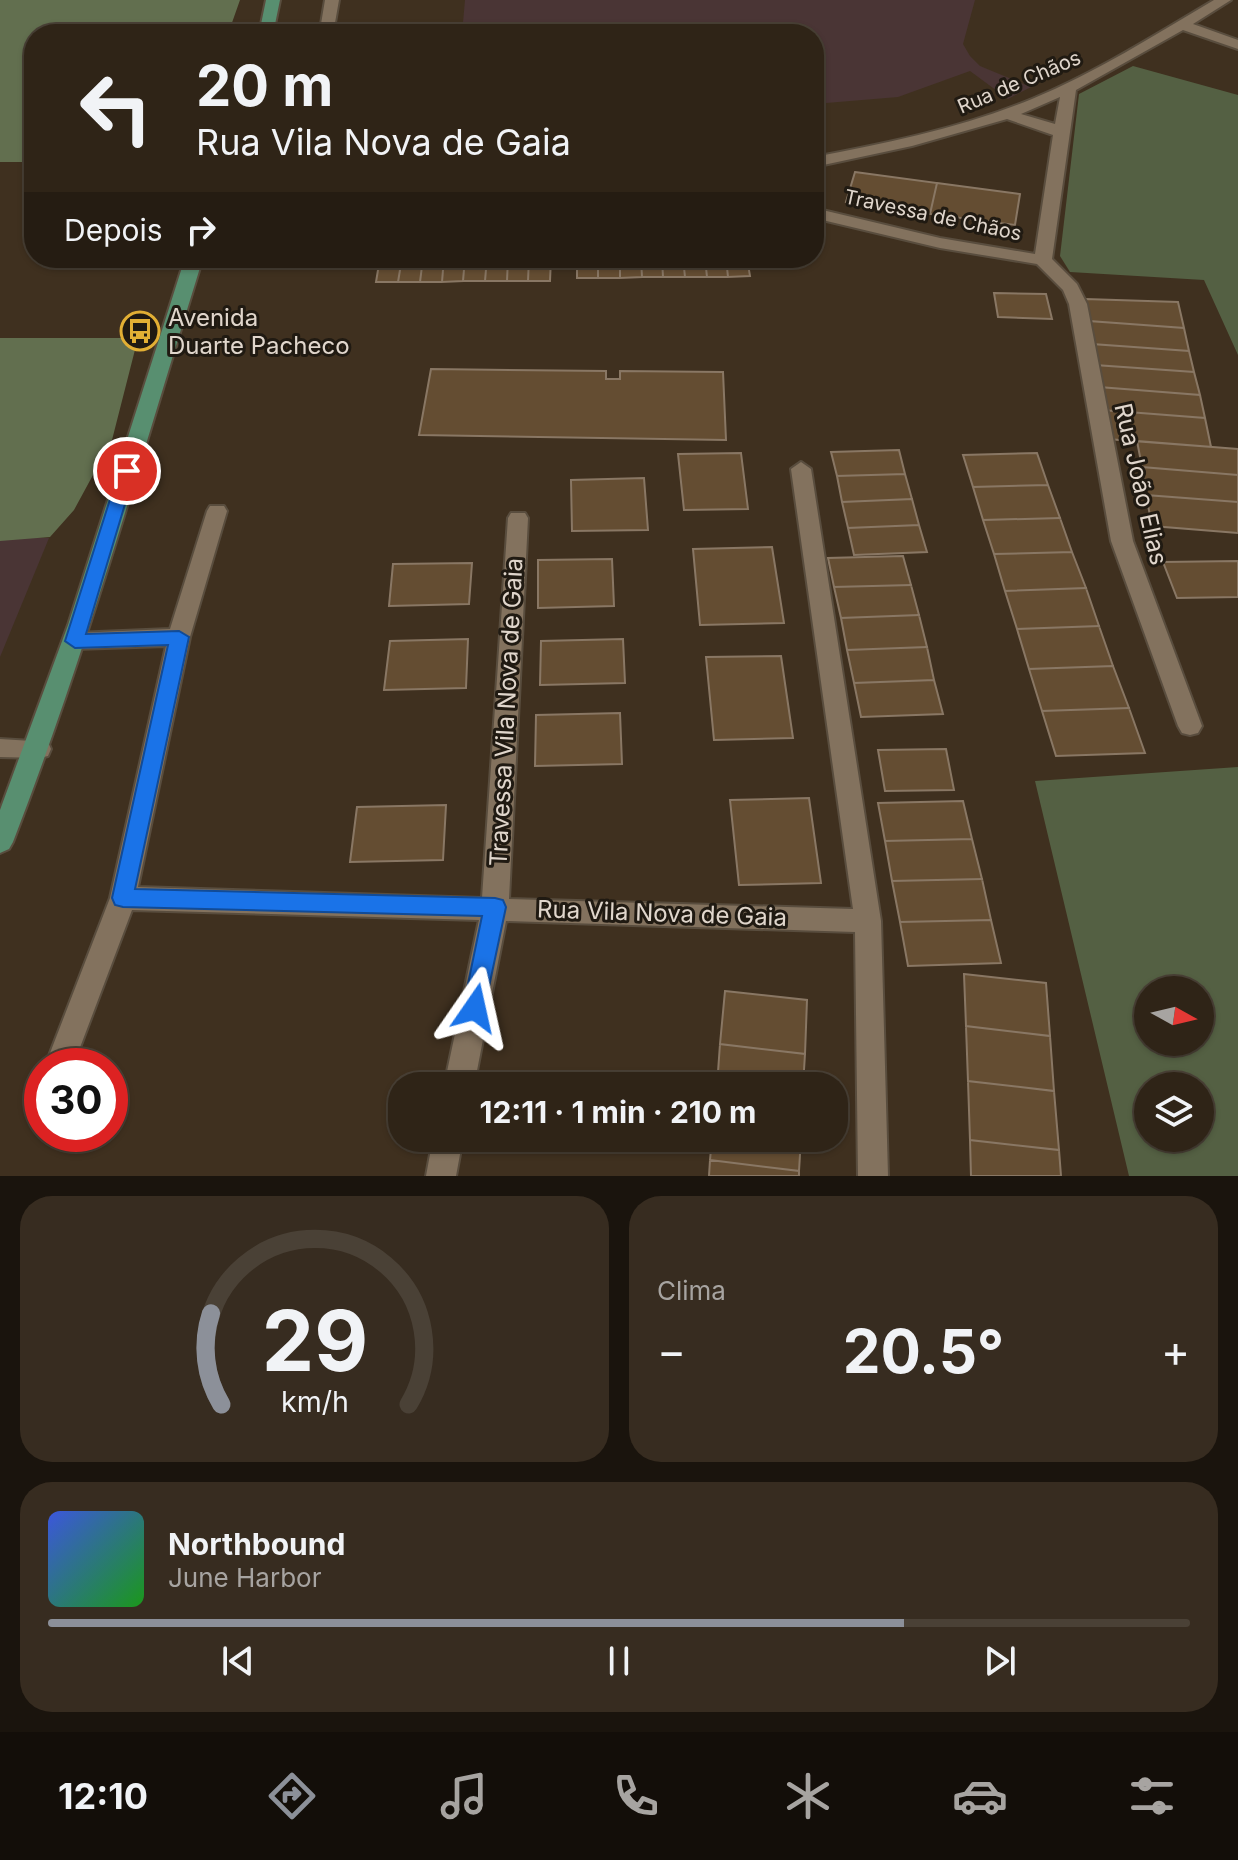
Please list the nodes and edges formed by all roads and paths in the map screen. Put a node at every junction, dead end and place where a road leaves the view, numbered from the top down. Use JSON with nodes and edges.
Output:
{"nodes":[{"id":1,"x":273,"y":0,"type":"edge"},
{"id":2,"x":332,"y":0,"type":"edge"},
{"id":3,"x":1224,"y":0,"type":"edge"},
{"id":4,"x":268,"y":24,"type":"edge"},
{"id":5,"x":327,"y":24,"type":"edge"},
{"id":6,"x":1182,"y":25,"type":"junction"},
{"id":7,"x":1238,"y":45,"type":"edge"},
{"id":8,"x":1069,"y":88,"type":"junction"},
{"id":9,"x":1005,"y":114,"type":"junction"},
{"id":10,"x":1061,"y":133,"type":"junction"},
{"id":11,"x":824,"y":160,"type":"edge"},
{"id":12,"x":824,"y":215,"type":"edge"},
{"id":13,"x":1043,"y":260,"type":"junction"},
{"id":14,"x":191,"y":268,"type":"edge"},
{"id":15,"x":801,"y":469,"type":"dead end"},
{"id":16,"x":217,"y":511,"type":"dead end"},
{"id":17,"x":518,"y":518,"type":"dead end"},
{"id":18,"x":179,"y":637,"type":"junction"},
{"id":19,"x":75,"y":641,"type":"junction"},
{"id":20,"x":1190,"y":726,"type":"dead end"},
{"id":21,"x":0,"y":748,"type":"edge"},
{"id":22,"x":39,"y":749,"type":"junction"},
{"id":23,"x":0,"y":842,"type":"edge"},
{"id":24,"x":123,"y":898,"type":"junction"},
{"id":25,"x":495,"y":907,"type":"junction"},
{"id":26,"x":868,"y":921,"type":"junction"},
{"id":27,"x":66,"y":1048,"type":"edge"},
{"id":28,"x":462,"y":1072,"type":"edge"},
{"id":29,"x":445,"y":1152,"type":"edge"},
{"id":30,"x":441,"y":1176,"type":"edge"},
{"id":31,"x":873,"y":1176,"type":"edge"}],
"edges":[{"from":1,"to":4,"type":"main road"},
{"from":2,"to":5,"type":"street"},
{"from":3,"to":6,"type":"street","name":"Rua de Chãos"},
{"from":6,"to":7,"type":"street"},
{"from":6,"to":8,"type":"street","name":"Rua de Chãos"},
{"from":8,"to":9,"type":"street","name":"Rua de Chãos"},
{"from":8,"to":10,"type":"street"},
{"from":9,"to":10,"type":"street"},
{"from":9,"to":11,"type":"street","name":"Rua de Chãos"},
{"from":10,"to":13,"type":"street"},
{"from":12,"to":13,"type":"street","name":"Travessa de Chãos"},
{"from":13,"to":20,"type":"street","name":"Rua João Elias"},
{"from":14,"to":19,"type":"main road"},
{"from":15,"to":26,"type":"street"},
{"from":16,"to":18,"type":"street"},
{"from":17,"to":25,"type":"street","name":"Travessa Vila Nova de Gaia"},
{"from":18,"to":19,"type":"street"},
{"from":18,"to":24,"type":"street"},
{"from":19,"to":22,"type":"main road"},
{"from":21,"to":22,"type":"street"},
{"from":22,"to":23,"type":"main road"},
{"from":24,"to":25,"type":"street","name":"Rua Vila Nova de Gaia"},
{"from":24,"to":27,"type":"street"},
{"from":25,"to":26,"type":"street","name":"Rua Vila Nova de Gaia"},
{"from":25,"to":28,"type":"street","name":"Travessa Vila Nova de Gaia"},
{"from":26,"to":31,"type":"street"},
{"from":29,"to":30,"type":"street"}]}
